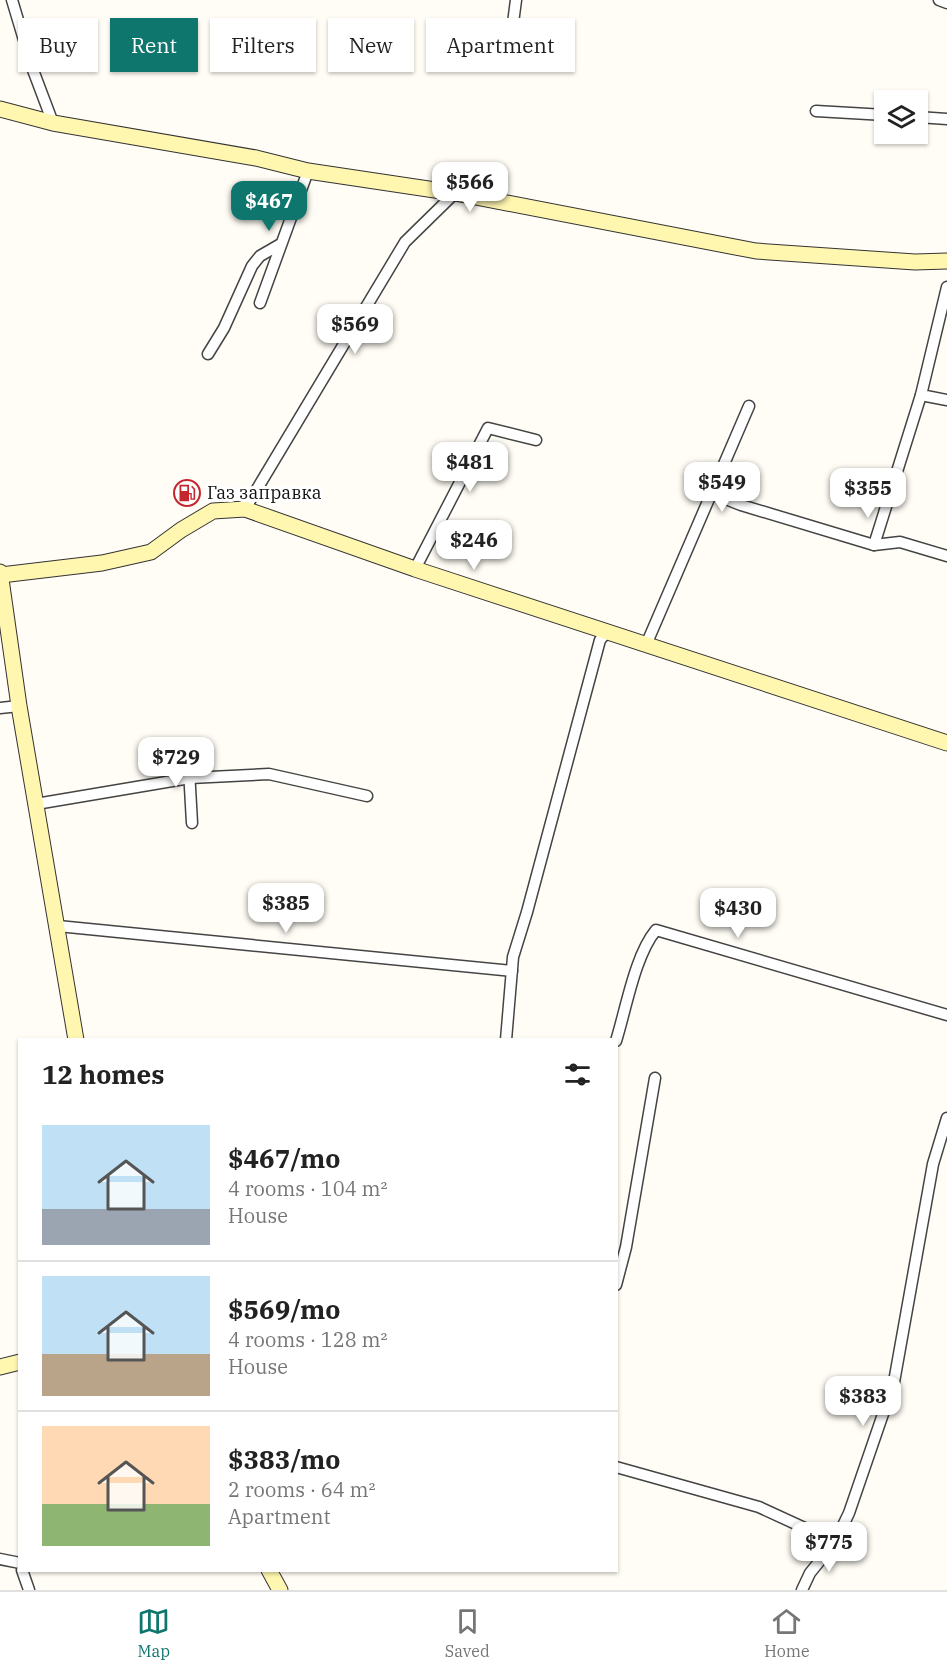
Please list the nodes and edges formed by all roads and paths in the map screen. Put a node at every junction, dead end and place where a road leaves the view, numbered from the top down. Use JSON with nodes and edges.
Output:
{"nodes":[{"id":1,"x":12,"y":0,"type":"edge"},
{"id":2,"x":516,"y":0,"type":"edge"},
{"id":3,"x":939,"y":0,"type":"edge"},
{"id":4,"x":947,"y":3,"type":"edge"},
{"id":5,"x":514,"y":18,"type":"edge"},
{"id":6,"x":0,"y":109,"type":"edge"},
{"id":7,"x":816,"y":111,"type":"dead end"},
{"id":8,"x":874,"y":114,"type":"edge"},
{"id":9,"x":928,"y":118,"type":"edge"},
{"id":10,"x":947,"y":119,"type":"edge"},
{"id":11,"x":53,"y":123,"type":"junction"},
{"id":12,"x":308,"y":171,"type":"junction"},
{"id":13,"x":454,"y":193,"type":"junction"},
{"id":14,"x":279,"y":245,"type":"junction"},
{"id":15,"x":947,"y":261,"type":"edge"},
{"id":16,"x":947,"y":287,"type":"edge"},
{"id":17,"x":260,"y":303,"type":"dead end"},
{"id":18,"x":208,"y":354,"type":"dead end"},
{"id":19,"x":921,"y":395,"type":"junction"},
{"id":20,"x":947,"y":400,"type":"edge"},
{"id":21,"x":749,"y":406,"type":"dead end"},
{"id":22,"x":536,"y":440,"type":"dead end"},
{"id":23,"x":712,"y":494,"type":"junction"},
{"id":24,"x":245,"y":509,"type":"junction"},
{"id":25,"x":874,"y":545,"type":"junction"},
{"id":26,"x":947,"y":556,"type":"edge"},
{"id":27,"x":415,"y":569,"type":"junction"},
{"id":28,"x":0,"y":574,"type":"edge"},
{"id":29,"x":607,"y":632,"type":"junction"},
{"id":30,"x":646,"y":645,"type":"junction"},
{"id":31,"x":19,"y":706,"type":"junction"},
{"id":32,"x":0,"y":708,"type":"edge"},
{"id":33,"x":947,"y":743,"type":"edge"},
{"id":34,"x":188,"y":752,"type":"dead end"},
{"id":35,"x":190,"y":778,"type":"junction"},
{"id":36,"x":367,"y":796,"type":"dead end"},
{"id":37,"x":36,"y":804,"type":"junction"},
{"id":38,"x":192,"y":823,"type":"dead end"},
{"id":39,"x":58,"y":926,"type":"junction"},
{"id":40,"x":512,"y":971,"type":"junction"},
{"id":41,"x":947,"y":1015,"type":"edge"},
{"id":42,"x":76,"y":1038,"type":"edge"},
{"id":43,"x":506,"y":1038,"type":"edge"},
{"id":44,"x":617,"y":1038,"type":"edge"},
{"id":45,"x":655,"y":1078,"type":"dead end"},
{"id":46,"x":947,"y":1118,"type":"edge"},
{"id":47,"x":618,"y":1277,"type":"edge"},
{"id":48,"x":18,"y":1362,"type":"edge"},
{"id":49,"x":0,"y":1367,"type":"edge"},
{"id":50,"x":618,"y":1468,"type":"edge"},
{"id":51,"x":835,"y":1542,"type":"junction"},
{"id":52,"x":0,"y":1559,"type":"edge"},
{"id":53,"x":18,"y":1563,"type":"edge"},
{"id":54,"x":23,"y":1572,"type":"edge"},
{"id":55,"x":270,"y":1572,"type":"edge"},
{"id":56,"x":29,"y":1590,"type":"edge"},
{"id":57,"x":280,"y":1590,"type":"edge"},
{"id":58,"x":802,"y":1590,"type":"edge"}],
"edges":[{"from":1,"to":11,"type":"street"},
{"from":2,"to":5,"type":"street"},
{"from":3,"to":4,"type":"street"},
{"from":6,"to":11,"type":"street"},
{"from":7,"to":8,"type":"street"},
{"from":9,"to":10,"type":"street"},
{"from":11,"to":12,"type":"street"},
{"from":12,"to":13,"type":"street"},
{"from":12,"to":14,"type":"street"},
{"from":13,"to":15,"type":"street"},
{"from":13,"to":24,"type":"street"},
{"from":14,"to":17,"type":"street"},
{"from":14,"to":18,"type":"street"},
{"from":16,"to":19,"type":"street"},
{"from":19,"to":20,"type":"street"},
{"from":19,"to":25,"type":"street"},
{"from":21,"to":23,"type":"street"},
{"from":22,"to":27,"type":"street"},
{"from":23,"to":25,"type":"street"},
{"from":23,"to":30,"type":"street"},
{"from":24,"to":27,"type":"street"},
{"from":24,"to":28,"type":"street"},
{"from":25,"to":26,"type":"street"},
{"from":27,"to":29,"type":"street"},
{"from":28,"to":31,"type":"street"},
{"from":29,"to":30,"type":"street"},
{"from":29,"to":40,"type":"street"},
{"from":30,"to":33,"type":"street"},
{"from":31,"to":32,"type":"street"},
{"from":31,"to":37,"type":"street"},
{"from":34,"to":35,"type":"street"},
{"from":35,"to":36,"type":"street"},
{"from":35,"to":37,"type":"street"},
{"from":35,"to":38,"type":"street"},
{"from":37,"to":39,"type":"street"},
{"from":39,"to":40,"type":"street"},
{"from":39,"to":42,"type":"street"},
{"from":40,"to":43,"type":"street"},
{"from":41,"to":44,"type":"street"},
{"from":45,"to":47,"type":"street"},
{"from":46,"to":51,"type":"street"},
{"from":48,"to":49,"type":"street"},
{"from":50,"to":51,"type":"street"},
{"from":51,"to":58,"type":"street"},
{"from":52,"to":53,"type":"street"},
{"from":54,"to":56,"type":"street"},
{"from":55,"to":57,"type":"street"}]}
